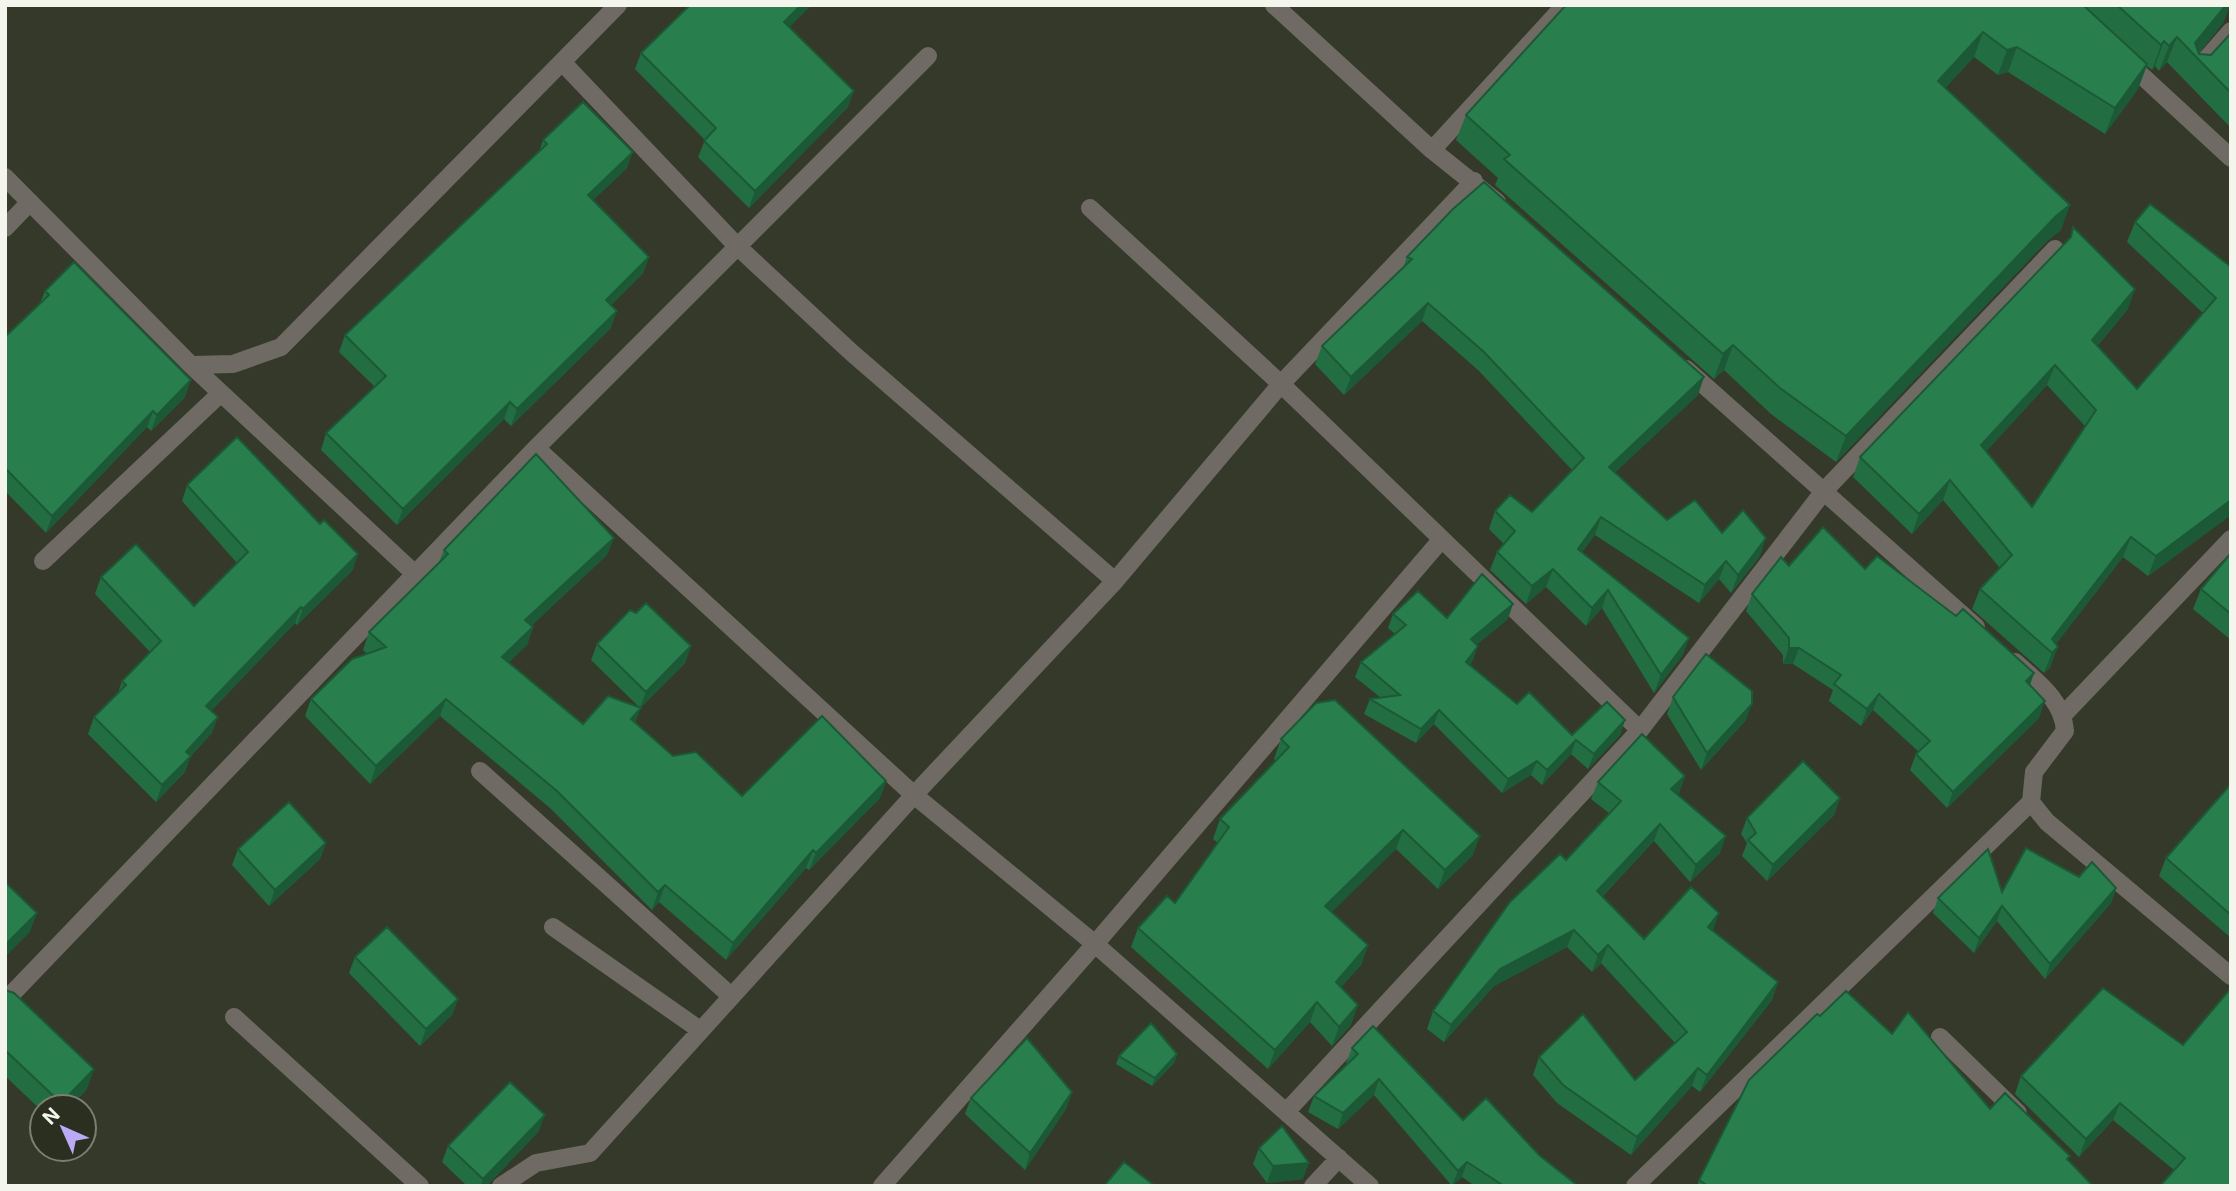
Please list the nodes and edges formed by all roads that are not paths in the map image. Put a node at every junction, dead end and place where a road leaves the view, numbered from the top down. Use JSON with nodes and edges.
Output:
{"nodes":[{"id":1,"x":618,"y":5,"type":"edge"},
{"id":2,"x":1274,"y":5,"type":"edge"},
{"id":3,"x":1565,"y":5,"type":"edge"},
{"id":4,"x":2231,"y":31,"type":"edge"},
{"id":5,"x":2114,"y":50,"type":"edge"},
{"id":6,"x":928,"y":56,"type":"dead end"},
{"id":7,"x":563,"y":63,"type":"junction"},
{"id":8,"x":2197,"y":70,"type":"edge"},
{"id":9,"x":1432,"y":149,"type":"junction"},
{"id":10,"x":2231,"y":158,"type":"edge"},
{"id":11,"x":5,"y":177,"type":"edge"},
{"id":12,"x":1474,"y":181,"type":"junction"},
{"id":13,"x":30,"y":202,"type":"junction"},
{"id":14,"x":1090,"y":208,"type":"dead end"},
{"id":15,"x":1515,"y":218,"type":"edge"},
{"id":16,"x":5,"y":228,"type":"edge"},
{"id":17,"x":737,"y":246,"type":"junction"},
{"id":18,"x":2055,"y":249,"type":"edge"},
{"id":19,"x":1670,"y":354,"type":"edge"},
{"id":20,"x":191,"y":365,"type":"junction"},
{"id":21,"x":1281,"y":384,"type":"junction"},
{"id":22,"x":221,"y":393,"type":"junction"},
{"id":23,"x":536,"y":448,"type":"junction"},
{"id":24,"x":1824,"y":491,"type":"junction"},
{"id":25,"x":2231,"y":539,"type":"edge"},
{"id":26,"x":1441,"y":540,"type":"junction"},
{"id":27,"x":43,"y":561,"type":"dead end"},
{"id":28,"x":415,"y":574,"type":"junction"},
{"id":29,"x":1115,"y":581,"type":"junction"},
{"id":30,"x":1985,"y":636,"type":"edge"},
{"id":31,"x":2006,"y":654,"type":"edge"},
{"id":32,"x":2064,"y":713,"type":"junction"},
{"id":33,"x":1640,"y":730,"type":"junction"},
{"id":34,"x":480,"y":771,"type":"dead end"},
{"id":35,"x":914,"y":795,"type":"junction"},
{"id":36,"x":2031,"y":802,"type":"junction"},
{"id":37,"x":552,"y":927,"type":"dead end"},
{"id":38,"x":1095,"y":944,"type":"junction"},
{"id":39,"x":2231,"y":976,"type":"edge"},
{"id":40,"x":731,"y":996,"type":"junction"},
{"id":41,"x":5,"y":1001,"type":"edge"},
{"id":42,"x":234,"y":1017,"type":"dead end"},
{"id":43,"x":700,"y":1030,"type":"junction"},
{"id":44,"x":1940,"y":1037,"type":"dead end"},
{"id":45,"x":1286,"y":1112,"type":"junction"},
{"id":46,"x":2036,"y":1130,"type":"edge"},
{"id":47,"x":1339,"y":1158,"type":"junction"},
{"id":48,"x":420,"y":1186,"type":"edge"},
{"id":49,"x":501,"y":1186,"type":"edge"},
{"id":50,"x":882,"y":1186,"type":"edge"},
{"id":51,"x":1313,"y":1186,"type":"edge"},
{"id":52,"x":1370,"y":1186,"type":"edge"},
{"id":53,"x":1635,"y":1186,"type":"edge"}],
"edges":[{"from":1,"to":7,"type":"street"},
{"from":2,"to":9,"type":"street"},
{"from":3,"to":9,"type":"street"},
{"from":4,"to":8,"type":"street"},
{"from":5,"to":10,"type":"street"},
{"from":6,"to":17,"type":"street"},
{"from":7,"to":17,"type":"street"},
{"from":7,"to":20,"type":"street"},
{"from":9,"to":12,"type":"street"},
{"from":11,"to":13,"type":"street"},
{"from":12,"to":15,"type":"street"},
{"from":12,"to":21,"type":"street"},
{"from":13,"to":16,"type":"street"},
{"from":13,"to":20,"type":"street"},
{"from":14,"to":21,"type":"street"},
{"from":17,"to":23,"type":"street"},
{"from":17,"to":29,"type":"street"},
{"from":18,"to":24,"type":"street"},
{"from":19,"to":24,"type":"street"},
{"from":20,"to":22,"type":"street"},
{"from":21,"to":26,"type":"street"},
{"from":21,"to":29,"type":"street"},
{"from":22,"to":27,"type":"street"},
{"from":22,"to":28,"type":"street"},
{"from":23,"to":28,"type":"street"},
{"from":23,"to":35,"type":"street"},
{"from":24,"to":30,"type":"street"},
{"from":24,"to":33,"type":"street"},
{"from":25,"to":32,"type":"street"},
{"from":26,"to":33,"type":"street"},
{"from":26,"to":38,"type":"street"},
{"from":28,"to":41,"type":"street"},
{"from":29,"to":35,"type":"street"},
{"from":31,"to":32,"type":"street"},
{"from":32,"to":36,"type":"street"},
{"from":33,"to":45,"type":"street"},
{"from":34,"to":40,"type":"street"},
{"from":35,"to":38,"type":"street"},
{"from":35,"to":40,"type":"street"},
{"from":36,"to":39,"type":"street"},
{"from":36,"to":53,"type":"street"},
{"from":37,"to":43,"type":"street"},
{"from":38,"to":45,"type":"street"},
{"from":38,"to":50,"type":"street"},
{"from":40,"to":43,"type":"street"},
{"from":42,"to":48,"type":"street"},
{"from":43,"to":49,"type":"street"},
{"from":44,"to":46,"type":"street"},
{"from":45,"to":47,"type":"street"},
{"from":47,"to":51,"type":"street"},
{"from":47,"to":52,"type":"street"}]}
